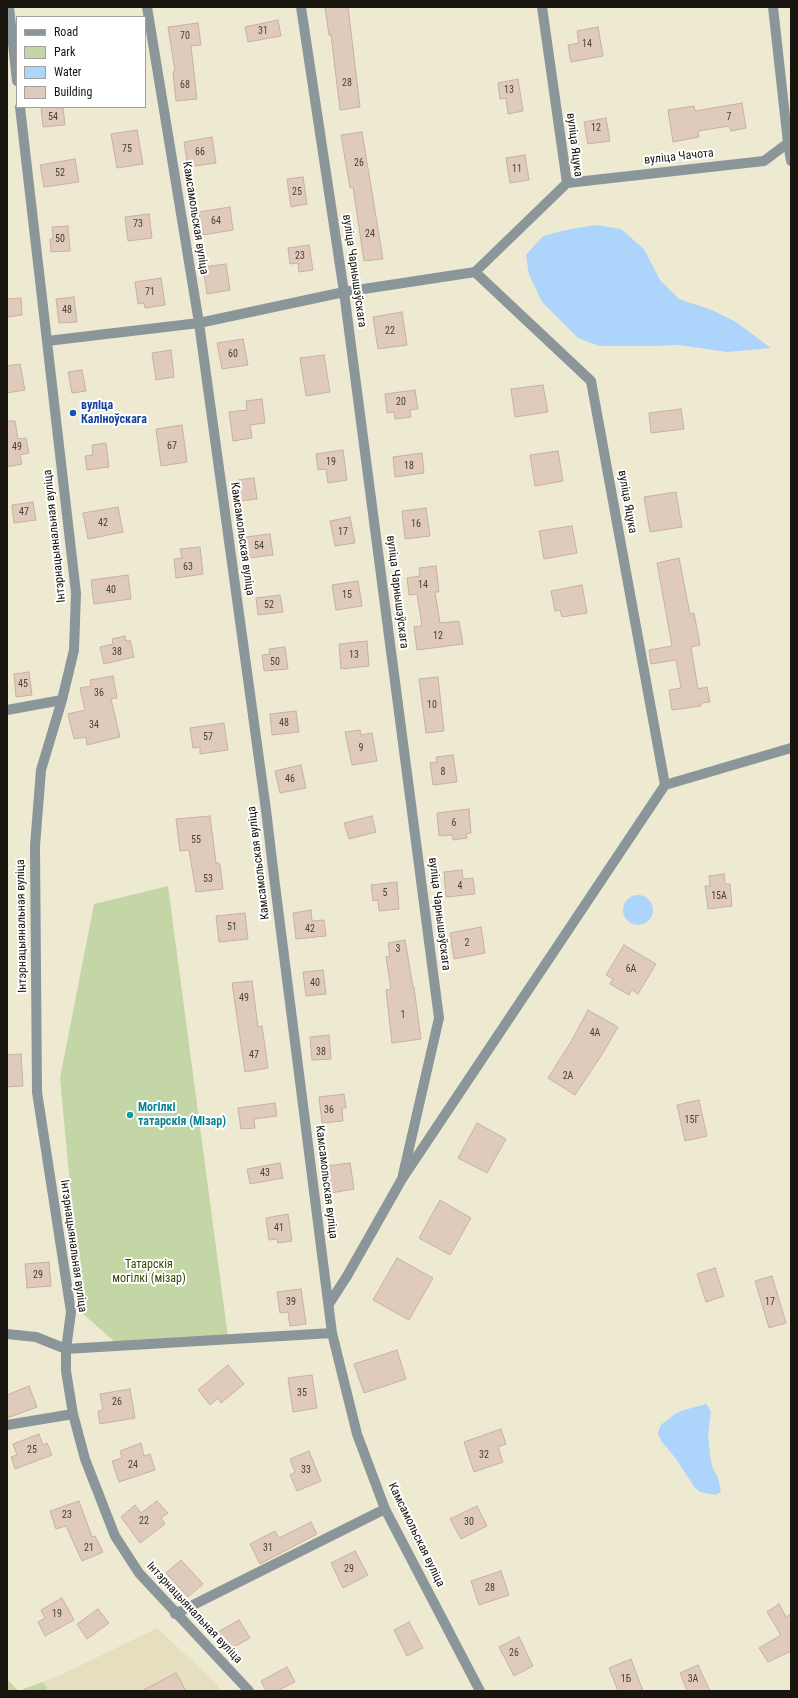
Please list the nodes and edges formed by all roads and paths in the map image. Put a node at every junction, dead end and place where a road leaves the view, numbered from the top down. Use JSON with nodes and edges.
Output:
{"nodes":[{"id":1,"x":10,"y":7,"type":"edge"},
{"id":2,"x":147,"y":7,"type":"edge"},
{"id":3,"x":301,"y":7,"type":"edge"},
{"id":4,"x":542,"y":7,"type":"edge"},
{"id":5,"x":773,"y":7,"type":"edge"},
{"id":6,"x":16,"y":70,"type":"edge"},
{"id":7,"x":20,"y":108,"type":"edge"},
{"id":8,"x":788,"y":143,"type":"junction"},
{"id":9,"x":791,"y":161,"type":"edge"},
{"id":10,"x":567,"y":183,"type":"junction"},
{"id":11,"x":475,"y":272,"type":"junction"},
{"id":12,"x":344,"y":292,"type":"junction"},
{"id":13,"x":199,"y":323,"type":"junction"},
{"id":14,"x":47,"y":341,"type":"junction"},
{"id":15,"x":62,"y":700,"type":"junction"},
{"id":16,"x":7,"y":710,"type":"edge"},
{"id":17,"x":791,"y":748,"type":"edge"},
{"id":18,"x":665,"y":785,"type":"junction"},
{"id":19,"x":402,"y":1179,"type":"junction"},
{"id":20,"x":329,"y":1304,"type":"junction"},
{"id":21,"x":332,"y":1333,"type":"junction"},
{"id":22,"x":7,"y":1334,"type":"edge"},
{"id":23,"x":66,"y":1349,"type":"junction"},
{"id":24,"x":73,"y":1414,"type":"junction"},
{"id":25,"x":7,"y":1425,"type":"edge"},
{"id":26,"x":386,"y":1509,"type":"junction"},
{"id":27,"x":175,"y":1614,"type":"junction"},
{"id":28,"x":249,"y":1691,"type":"edge"},
{"id":29,"x":480,"y":1691,"type":"edge"}],
"edges":[{"from":1,"to":6,"type":"street"},
{"from":2,"to":13,"type":"street","name":"Камсамольская вуліца"},
{"from":3,"to":12,"type":"street","name":"вуліца Чарнышэўскага"},
{"from":4,"to":10,"type":"street","name":"вуліца Яцука"},
{"from":5,"to":8,"type":"street"},
{"from":7,"to":14,"type":"street","name":"Інтэрнацыянальная вуліца"},
{"from":8,"to":9,"type":"street"},
{"from":8,"to":10,"type":"street","name":"вуліца Чачота"},
{"from":10,"to":11,"type":"street","name":"вуліца Яцука"},
{"from":11,"to":12,"type":"street"},
{"from":11,"to":18,"type":"street","name":"вуліца Яцука"},
{"from":12,"to":13,"type":"street"},
{"from":12,"to":19,"type":"street","name":"вуліца Чарнышэўскага"},
{"from":13,"to":14,"type":"street"},
{"from":13,"to":20,"type":"street","name":"Камсамольская вуліца"},
{"from":14,"to":15,"type":"street","name":"Інтэрнацыянальная вуліца"},
{"from":15,"to":16,"type":"street"},
{"from":15,"to":23,"type":"street","name":"Інтэрнацыянальная вуліца"},
{"from":17,"to":18,"type":"street"},
{"from":18,"to":19,"type":"street","name":"вуліца Чарнышэўскага"},
{"from":19,"to":20,"type":"street","name":"вуліца Чарнышэўскага"},
{"from":20,"to":21,"type":"street","name":"Камсамольская вуліца"},
{"from":21,"to":23,"type":"street"},
{"from":21,"to":26,"type":"street","name":"Камсамольская вуліца"},
{"from":22,"to":23,"type":"street"},
{"from":23,"to":24,"type":"street","name":"Інтэрнацыянальная вуліца"},
{"from":24,"to":25,"type":"street"},
{"from":24,"to":27,"type":"street","name":"Інтэрнацыянальная вуліца"},
{"from":26,"to":27,"type":"street"},
{"from":26,"to":29,"type":"street","name":"Камсамольская вуліца"},
{"from":27,"to":28,"type":"street","name":"Інтэрнацыянальная вуліца"}]}
